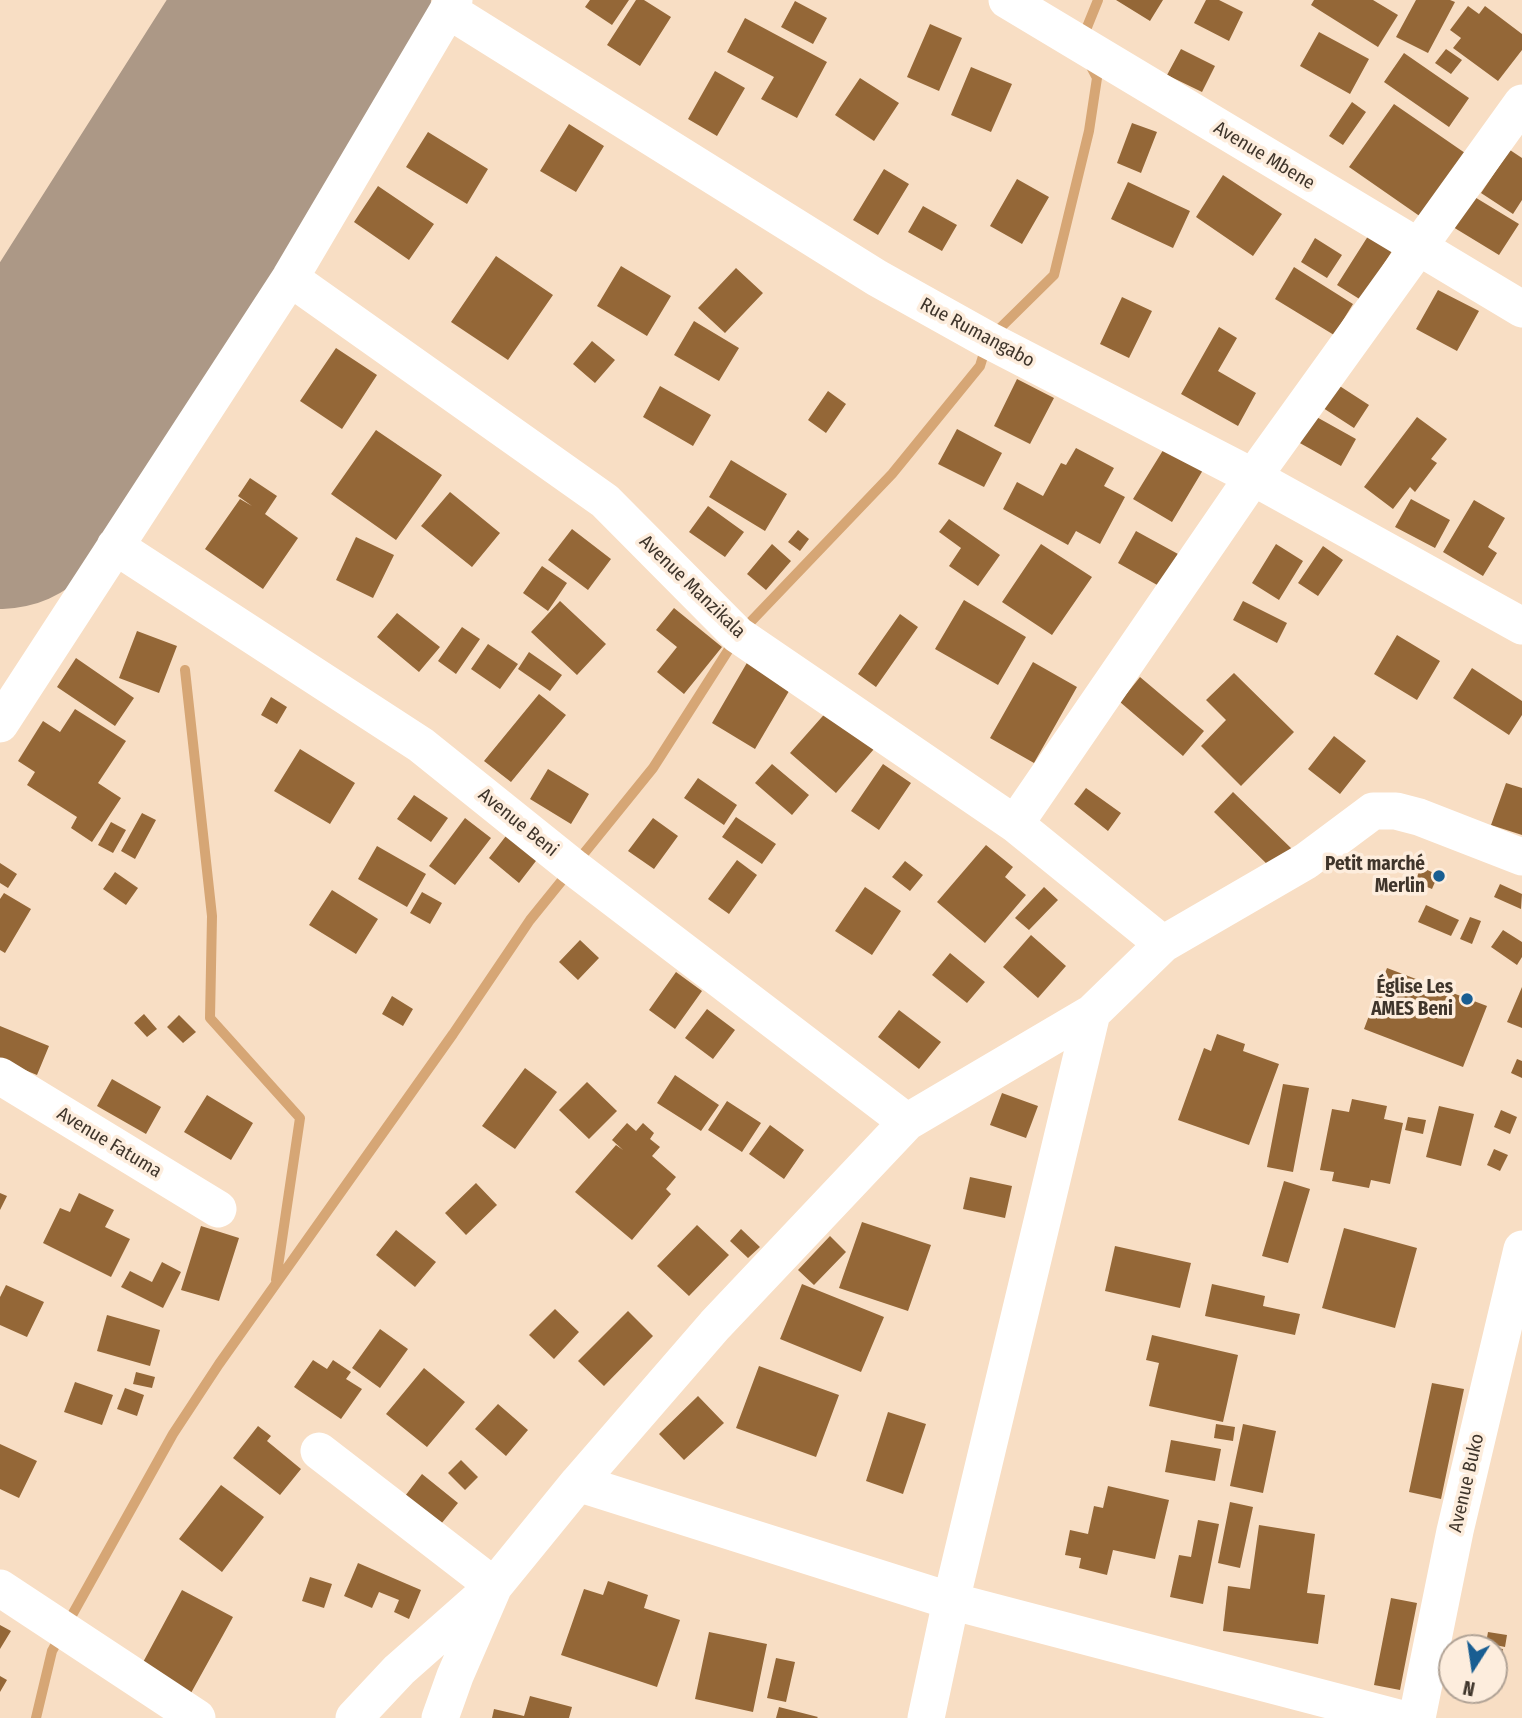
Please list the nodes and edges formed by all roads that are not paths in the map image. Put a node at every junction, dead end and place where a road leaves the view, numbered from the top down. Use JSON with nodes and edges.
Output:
{"nodes":[{"id":1,"x":1006,"y":0,"type":"edge"},
{"id":2,"x":451,"y":5,"type":"edge"},
{"id":3,"x":1522,"y":103,"type":"edge"},
{"id":4,"x":1418,"y":248,"type":"junction"},
{"id":5,"x":290,"y":278,"type":"junction"},
{"id":6,"x":1522,"y":309,"type":"edge"},
{"id":7,"x":1253,"y":477,"type":"junction"},
{"id":8,"x":115,"y":546,"type":"junction"},
{"id":9,"x":1522,"y":626,"type":"edge"},
{"id":10,"x":0,"y":724,"type":"edge"},
{"id":11,"x":1015,"y":824,"type":"junction"},
{"id":12,"x":1522,"y":857,"type":"edge"},
{"id":13,"x":1163,"y":944,"type":"junction"},
{"id":14,"x":1092,"y":1013,"type":"junction"},
{"id":15,"x":0,"y":1076,"type":"edge"},
{"id":16,"x":907,"y":1122,"type":"junction"},
{"id":17,"x":218,"y":1209,"type":"dead end"},
{"id":18,"x":1522,"y":1249,"type":"edge"},
{"id":19,"x":319,"y":1451,"type":"dead end"},
{"id":20,"x":578,"y":1483,"type":"junction"},
{"id":21,"x":495,"y":1586,"type":"junction"},
{"id":22,"x":0,"y":1588,"type":"edge"},
{"id":23,"x":951,"y":1601,"type":"junction"},
{"id":24,"x":197,"y":1718,"type":"edge"},
{"id":25,"x":354,"y":1718,"type":"edge"},
{"id":26,"x":439,"y":1718,"type":"edge"},
{"id":27,"x":926,"y":1718,"type":"edge"},
{"id":28,"x":1398,"y":1718,"type":"edge"},
{"id":29,"x":1417,"y":1718,"type":"edge"}],
"edges":[{"from":1,"to":4,"type":"street","name":"Avenue Mbene"},
{"from":2,"to":5,"type":"street"},
{"from":2,"to":7,"type":"street","name":"Rue Rumangabo"},
{"from":3,"to":4,"type":"street"},
{"from":4,"to":6,"type":"street","name":"Avenue Mbene"},
{"from":4,"to":7,"type":"street"},
{"from":5,"to":8,"type":"street"},
{"from":5,"to":11,"type":"street","name":"Avenue Manzikala"},
{"from":7,"to":9,"type":"street","name":"Rue Rumangabo"},
{"from":7,"to":11,"type":"street"},
{"from":8,"to":10,"type":"street"},
{"from":8,"to":16,"type":"street","name":"Avenue Beni"},
{"from":11,"to":13,"type":"street","name":"Avenue Manzikala"},
{"from":12,"to":13,"type":"street"},
{"from":13,"to":14,"type":"street"},
{"from":14,"to":16,"type":"street"},
{"from":14,"to":23,"type":"street"},
{"from":15,"to":17,"type":"street","name":"Avenue Fatuma"},
{"from":16,"to":20,"type":"street"},
{"from":18,"to":29,"type":"street","name":"Avenue Buko"},
{"from":19,"to":21,"type":"street"},
{"from":20,"to":21,"type":"street"},
{"from":20,"to":23,"type":"street"},
{"from":21,"to":25,"type":"street"},
{"from":21,"to":26,"type":"street"},
{"from":22,"to":24,"type":"street"},
{"from":23,"to":27,"type":"street"},
{"from":23,"to":28,"type":"street"}]}
